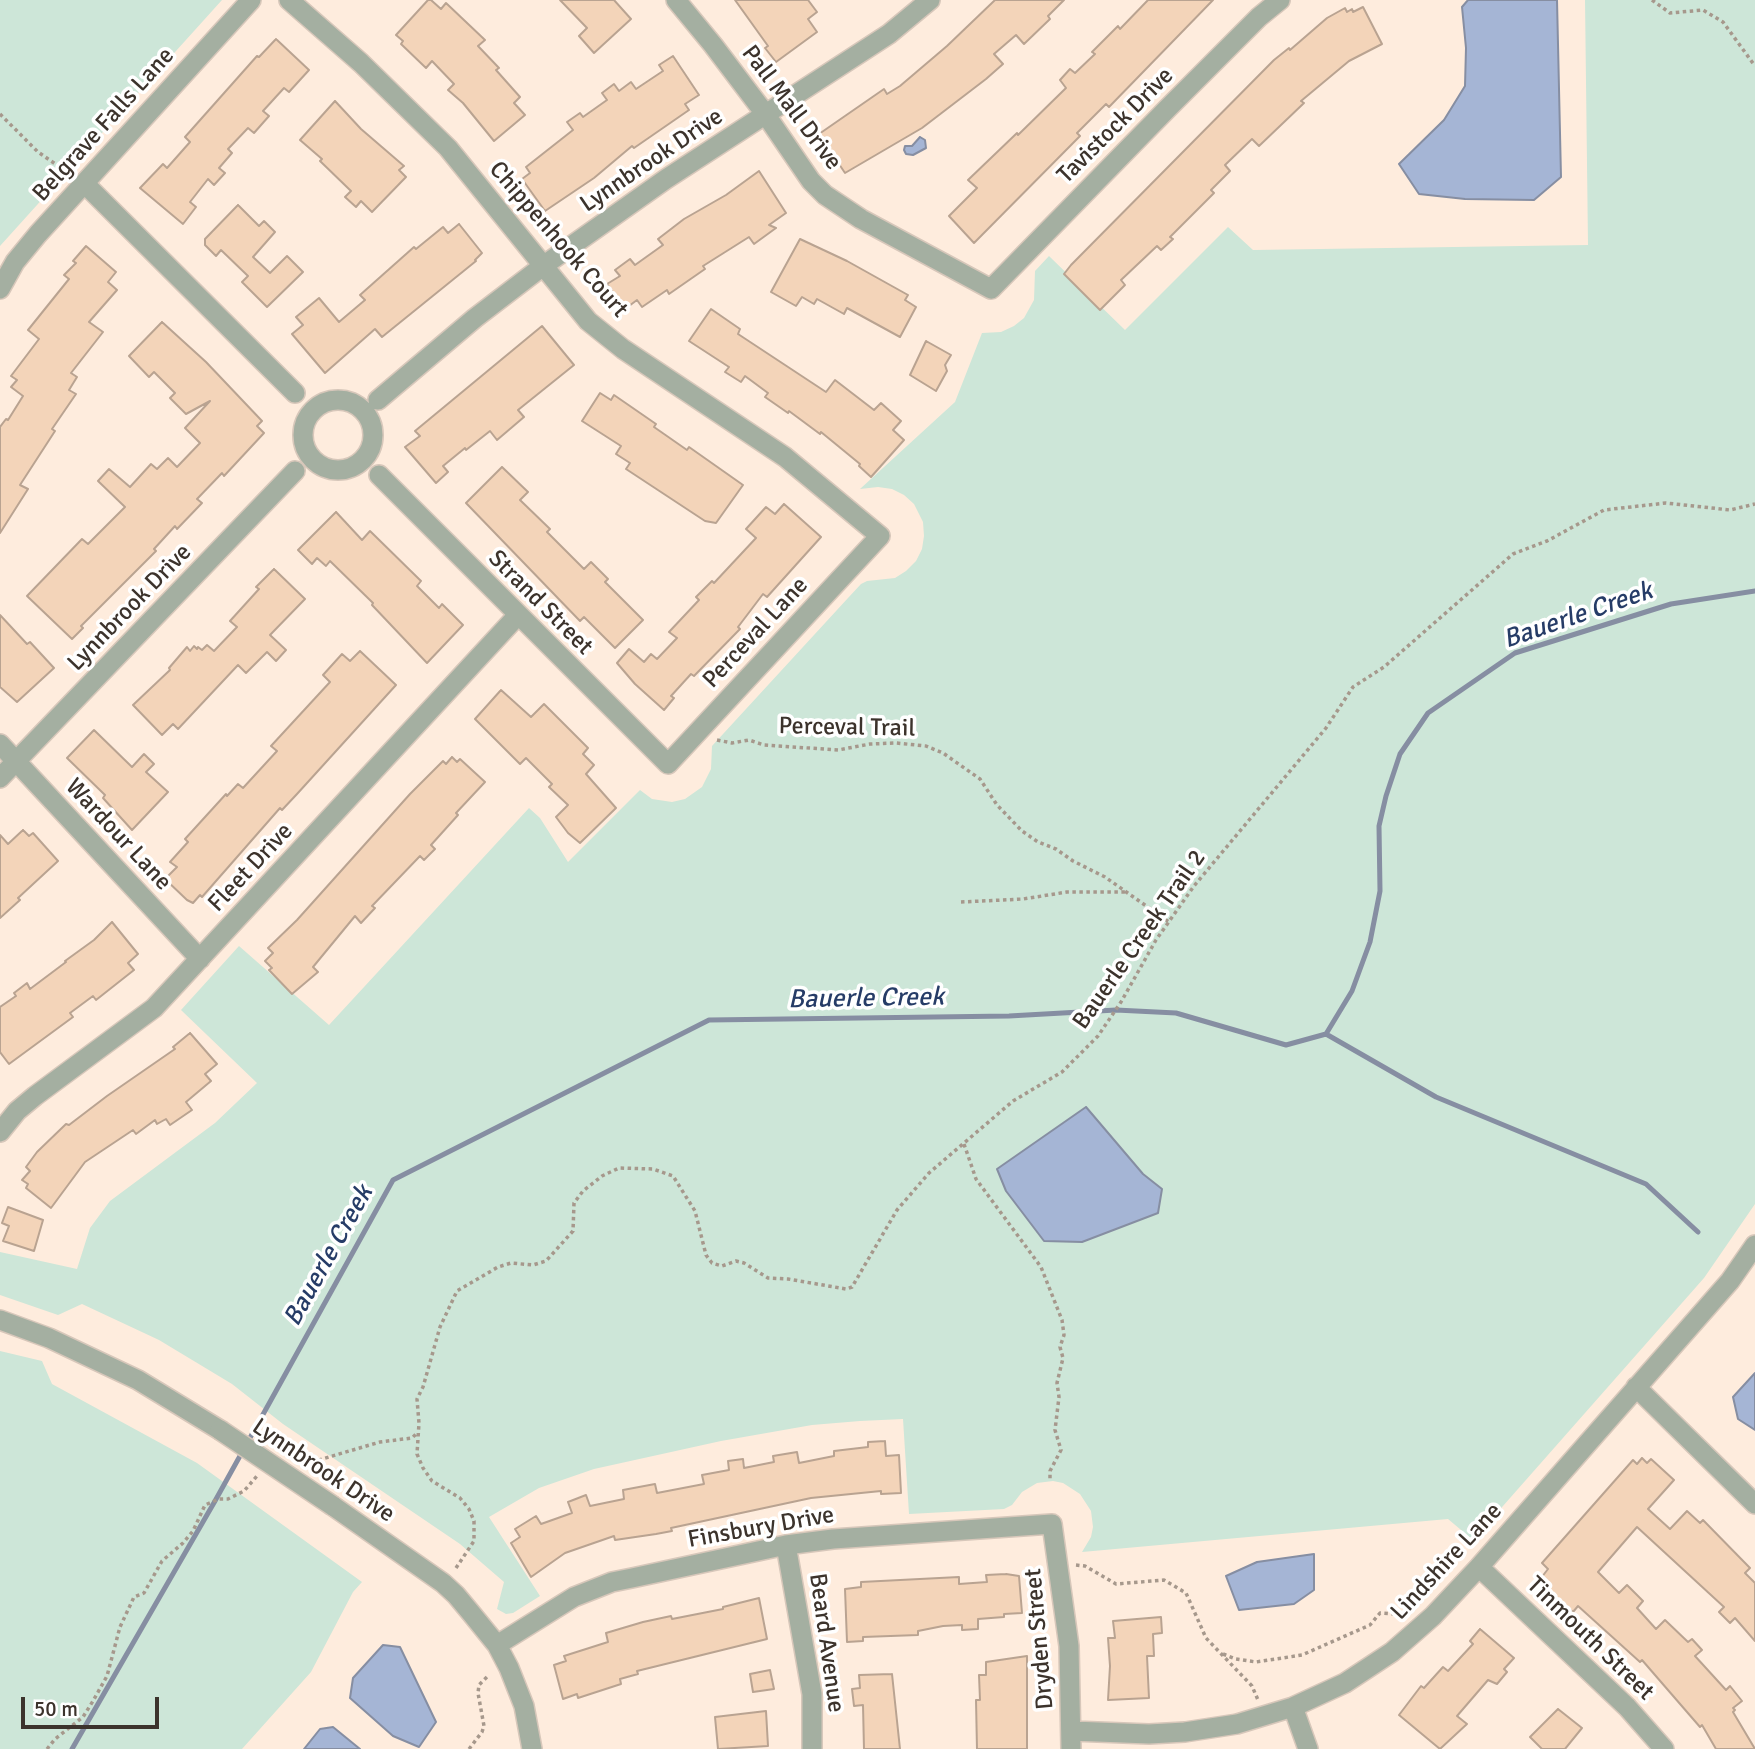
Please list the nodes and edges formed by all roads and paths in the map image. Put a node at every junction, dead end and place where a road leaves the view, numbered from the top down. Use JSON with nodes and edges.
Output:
{"nodes":[{"id":1,"x":251,"y":0,"type":"edge"},
{"id":2,"x":289,"y":0,"type":"edge"},
{"id":3,"x":676,"y":0,"type":"edge"},
{"id":4,"x":930,"y":0,"type":"edge"},
{"id":5,"x":1280,"y":0,"type":"edge"},
{"id":6,"x":1653,"y":0,"type":"edge"},
{"id":7,"x":1755,"y":66,"type":"edge"},
{"id":8,"x":0,"y":114,"type":"edge"},
{"id":9,"x":766,"y":115,"type":"junction"},
{"id":10,"x":78,"y":179,"type":"junction"},
{"id":11,"x":543,"y":267,"type":"junction"},
{"id":12,"x":0,"y":289,"type":"edge"},
{"id":13,"x":991,"y":289,"type":"joint"},
{"id":14,"x":295,"y":393,"type":"junction"},
{"id":15,"x":378,"y":400,"type":"junction"},
{"id":16,"x":322,"y":403,"type":"junction"},
{"id":17,"x":356,"y":405,"type":"junction"},
{"id":18,"x":306,"y":419,"type":"junction"},
{"id":19,"x":370,"y":421,"type":"junction"},
{"id":20,"x":304,"y":446,"type":"junction"},
{"id":21,"x":369,"y":452,"type":"junction"},
{"id":22,"x":320,"y":467,"type":"junction"},
{"id":23,"x":354,"y":467,"type":"junction"},
{"id":24,"x":295,"y":471,"type":"junction"},
{"id":25,"x":379,"y":475,"type":"junction"},
{"id":26,"x":1755,"y":504,"type":"edge"},
{"id":27,"x":880,"y":536,"type":"joint"},
{"id":28,"x":518,"y":615,"type":"junction"},
{"id":29,"x":717,"y":740,"type":"dead end"},
{"id":30,"x":0,"y":744,"type":"edge"},
{"id":31,"x":16,"y":761,"type":"junction"},
{"id":32,"x":668,"y":764,"type":"joint"},
{"id":33,"x":0,"y":778,"type":"edge"},
{"id":34,"x":1128,"y":892,"type":"junction"},
{"id":35,"x":961,"y":902,"type":"dead end"},
{"id":36,"x":1168,"y":922,"type":"junction"},
{"id":37,"x":200,"y":959,"type":"junction"},
{"id":38,"x":0,"y":1132,"type":"edge"},
{"id":39,"x":964,"y":1144,"type":"junction"},
{"id":40,"x":1755,"y":1245,"type":"edge"},
{"id":41,"x":0,"y":1320,"type":"edge"},
{"id":42,"x":1636,"y":1387,"type":"junction"},
{"id":43,"x":419,"y":1432,"type":"junction"},
{"id":44,"x":295,"y":1462,"type":"dead end"},
{"id":45,"x":262,"y":1469,"type":"dead end"},
{"id":46,"x":1050,"y":1479,"type":"dead end"},
{"id":47,"x":1755,"y":1504,"type":"edge"},
{"id":48,"x":1052,"y":1524,"type":"joint"},
{"id":49,"x":786,"y":1545,"type":"junction"},
{"id":50,"x":1076,"y":1564,"type":"dead end"},
{"id":51,"x":1479,"y":1567,"type":"junction"},
{"id":52,"x":456,"y":1568,"type":"dead end"},
{"id":53,"x":1407,"y":1615,"type":"dead end"},
{"id":54,"x":497,"y":1645,"type":"junction"},
{"id":55,"x":1221,"y":1654,"type":"junction"},
{"id":56,"x":487,"y":1677,"type":"dead end"},
{"id":57,"x":1258,"y":1700,"type":"dead end"},
{"id":58,"x":1293,"y":1707,"type":"junction"},
{"id":59,"x":1072,"y":1740,"type":"edge"},
{"id":60,"x":47,"y":1749,"type":"edge"},
{"id":61,"x":469,"y":1749,"type":"edge"},
{"id":62,"x":532,"y":1749,"type":"edge"},
{"id":63,"x":813,"y":1749,"type":"edge"},
{"id":64,"x":1308,"y":1749,"type":"edge"},
{"id":65,"x":1664,"y":1749,"type":"edge"}],
"edges":[{"from":1,"to":10,"type":"street","name":"Belgrave Falls Lane"},
{"from":2,"to":11,"type":"street","name":"Chippenhook Court"},
{"from":3,"to":9,"type":"street","name":"Pall Mall Drive"},
{"from":4,"to":9,"type":"street","name":"Lynnbrook Drive"},
{"from":5,"to":13,"type":"street","name":"Tavistock Drive"},
{"from":6,"to":7,"type":"path"},
{"from":8,"to":10,"type":"path"},
{"from":9,"to":11,"type":"street","name":"Lynnbrook Drive"},
{"from":9,"to":13,"type":"street","name":"Pall Mall Drive"},
{"from":10,"to":12,"type":"street","name":"Belgrave Falls Lane"},
{"from":10,"to":14,"type":"street"},
{"from":11,"to":15,"type":"street","name":"Lynnbrook Drive"},
{"from":11,"to":27,"type":"street","name":"Chippenhook Court"},
{"from":14,"to":16,"type":"street"},
{"from":14,"to":18,"type":"street"},
{"from":15,"to":17,"type":"street","name":"Lynnbrook Drive"},
{"from":15,"to":19,"type":"street","name":"Lynnbrook Drive"},
{"from":16,"to":17,"type":"street"},
{"from":16,"to":18,"type":"street"},
{"from":17,"to":19,"type":"street"},
{"from":18,"to":20,"type":"street"},
{"from":19,"to":21,"type":"street"},
{"from":20,"to":22,"type":"street"},
{"from":20,"to":24,"type":"street","name":"Lynnbrook Drive"},
{"from":21,"to":23,"type":"street"},
{"from":21,"to":25,"type":"street","name":"Strand Street"},
{"from":22,"to":23,"type":"street"},
{"from":22,"to":24,"type":"street"},
{"from":23,"to":25,"type":"street","name":"Strand Street"},
{"from":24,"to":31,"type":"street","name":"Lynnbrook Drive"},
{"from":25,"to":28,"type":"street","name":"Strand Street"},
{"from":26,"to":36,"type":"path","name":"Bauerle Creek Trail 2"},
{"from":27,"to":32,"type":"street","name":"Perceval Lane"},
{"from":28,"to":32,"type":"street","name":"Strand Street"},
{"from":28,"to":37,"type":"street","name":"Fleet Drive"},
{"from":29,"to":34,"type":"path","name":"Perceval Trail"},
{"from":30,"to":31,"type":"street","name":"Wardour Lane"},
{"from":31,"to":33,"type":"street","name":"Lynnbrook Drive"},
{"from":31,"to":37,"type":"street","name":"Wardour Lane"},
{"from":34,"to":35,"type":"path"},
{"from":34,"to":36,"type":"path","name":"Perceval Trail"},
{"from":36,"to":39,"type":"path","name":"Bauerle Creek Trail 2"},
{"from":37,"to":38,"type":"street","name":"Fleet Drive"},
{"from":39,"to":43,"type":"path","name":"Bauerle Creek Trail 2"},
{"from":39,"to":46,"type":"path"},
{"from":40,"to":42,"type":"street","name":"Lindshire Lane"},
{"from":41,"to":54,"type":"street","name":"Lynnbrook Drive","bridge":true},
{"from":42,"to":47,"type":"street"},
{"from":42,"to":51,"type":"street","name":"Lindshire Lane"},
{"from":43,"to":44,"type":"path"},
{"from":43,"to":52,"type":"path","name":"Bauerle Creek Trail 2"},
{"from":45,"to":60,"type":"path"},
{"from":48,"to":49,"type":"street","name":"Finsbury Drive"},
{"from":48,"to":59,"type":"street","name":"Dryden Street"},
{"from":49,"to":54,"type":"street","name":"Finsbury Drive"},
{"from":49,"to":63,"type":"street","name":"Beard Avenue"},
{"from":50,"to":55,"type":"path"},
{"from":51,"to":58,"type":"street","name":"Lindshire Lane"},
{"from":51,"to":65,"type":"street","name":"Tinmouth Street"},
{"from":53,"to":55,"type":"path"},
{"from":54,"to":62,"type":"street","name":"Lynnbrook Drive"},
{"from":55,"to":57,"type":"path"},
{"from":56,"to":61,"type":"path"},
{"from":58,"to":59,"type":"street","name":"Lindshire Lane"},
{"from":58,"to":64,"type":"street"}]}
